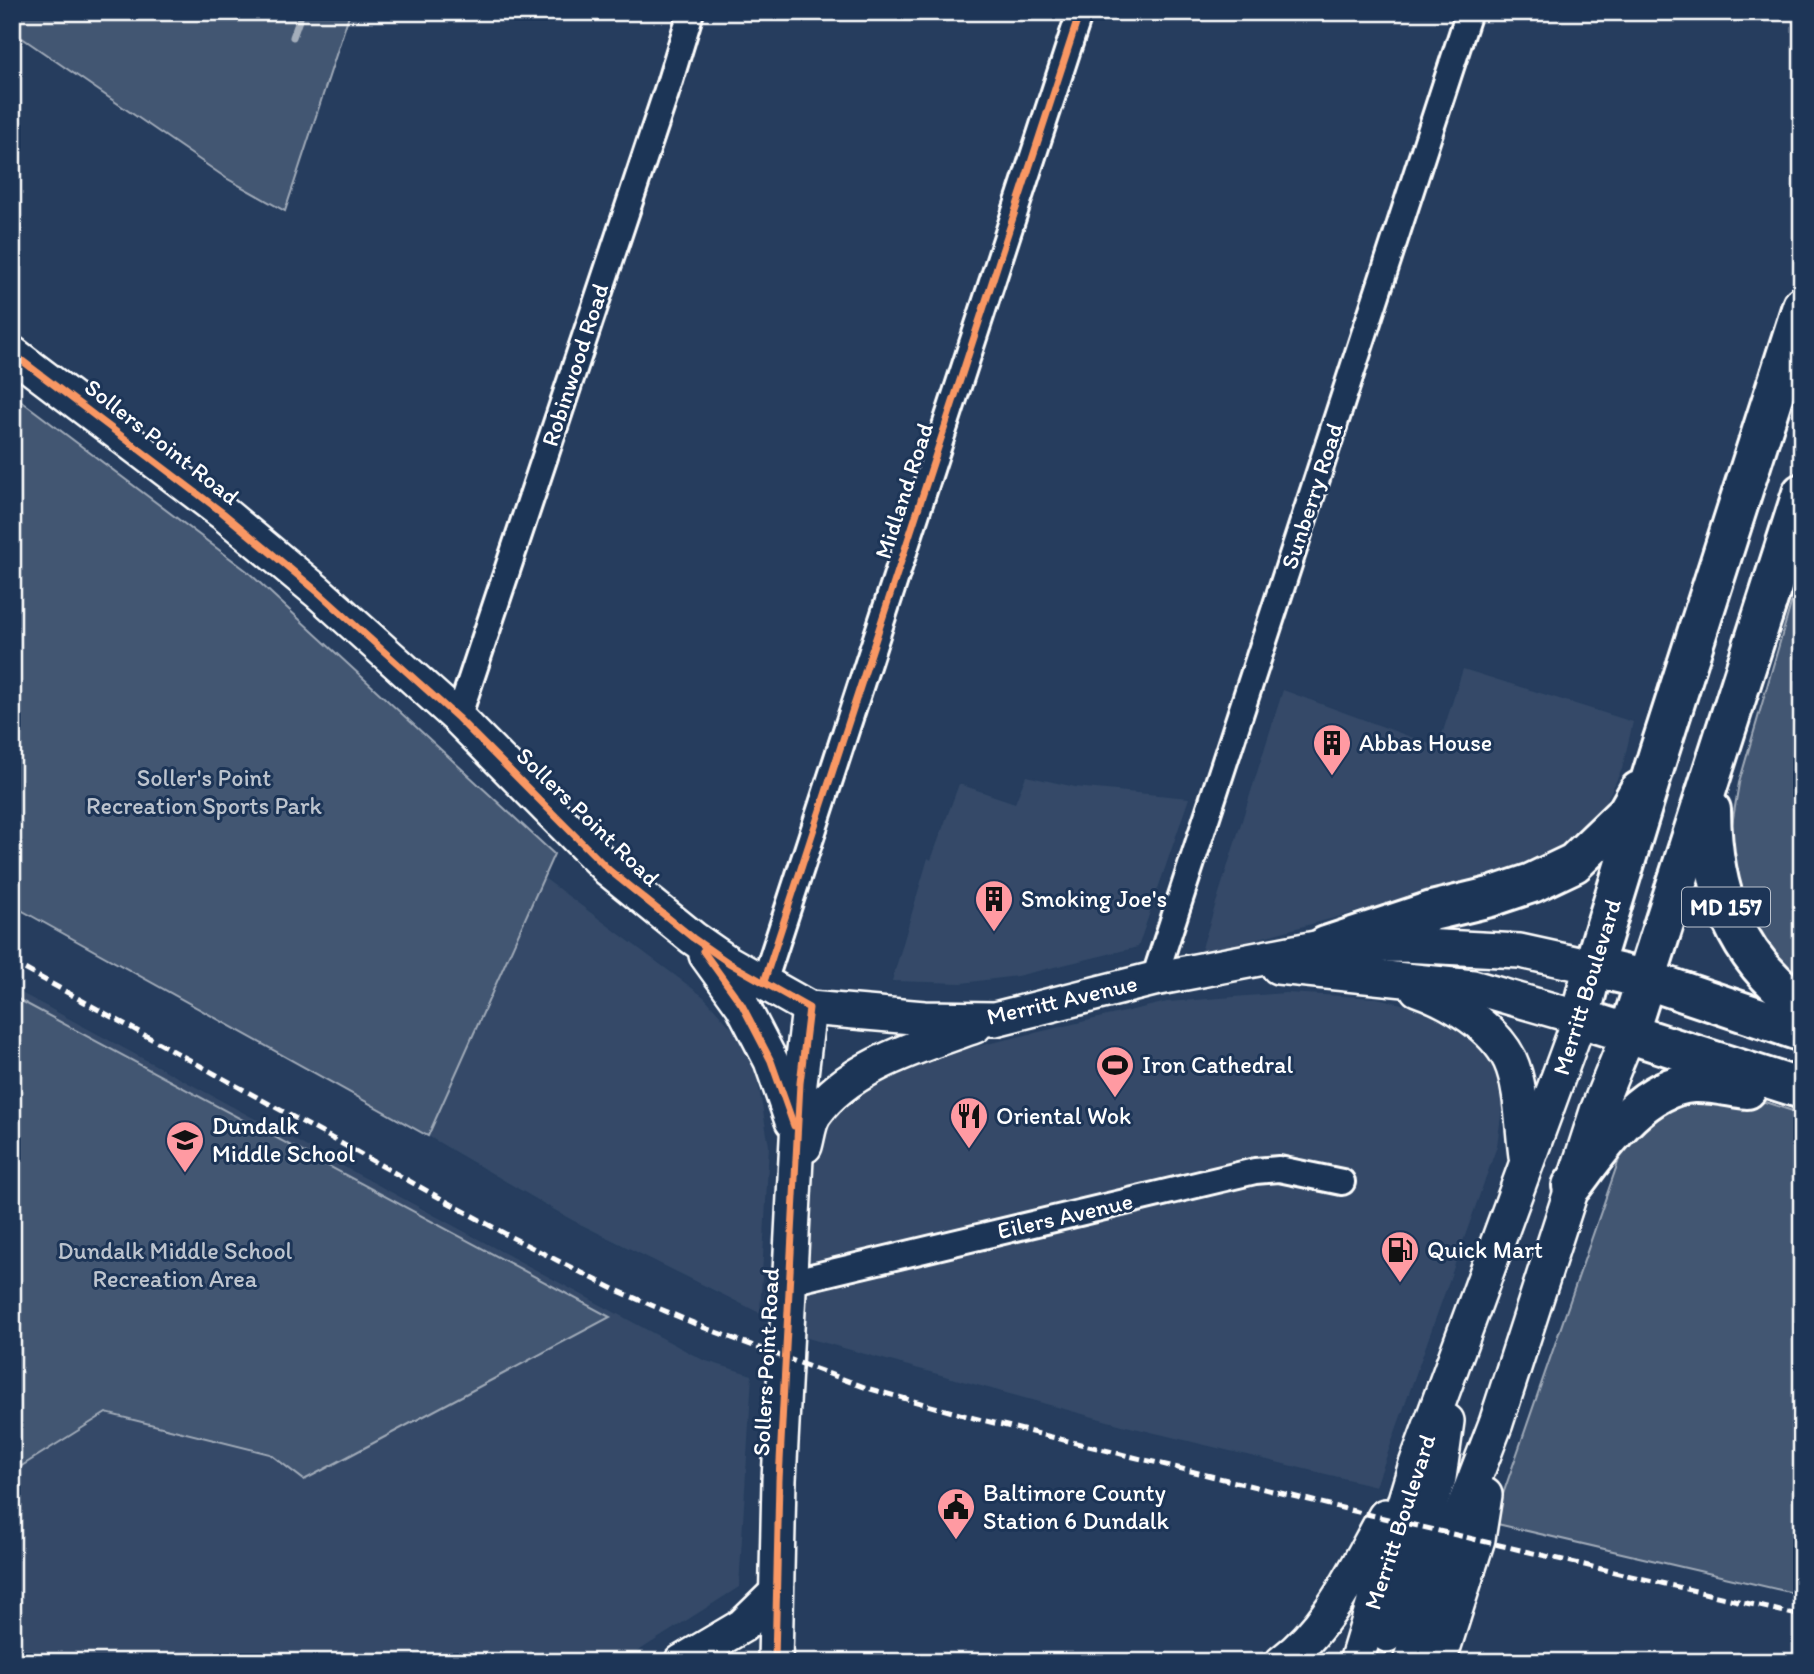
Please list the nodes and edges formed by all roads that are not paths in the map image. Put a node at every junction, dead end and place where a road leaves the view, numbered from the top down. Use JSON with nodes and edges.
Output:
{"nodes":[{"id":1,"x":691,"y":12,"type":"edge"},
{"id":2,"x":1080,"y":12,"type":"edge"},
{"id":3,"x":1469,"y":12,"type":"edge"},
{"id":4,"x":1802,"y":306,"type":"edge"},
{"id":5,"x":12,"y":354,"type":"edge"},
{"id":6,"x":1802,"y":493,"type":"edge"},
{"id":7,"x":458,"y":718,"type":"junction"},
{"id":8,"x":1660,"y":752,"type":"junction"},
{"id":9,"x":1711,"y":782,"type":"junction"},
{"id":10,"x":693,"y":938,"type":"junction"},
{"id":11,"x":1326,"y":946,"type":"junction"},
{"id":12,"x":1229,"y":964,"type":"junction"},
{"id":13,"x":1593,"y":967,"type":"junction"},
{"id":14,"x":1385,"y":978,"type":"junction"},
{"id":15,"x":1154,"y":979,"type":"junction"},
{"id":16,"x":1648,"y":980,"type":"junction"},
{"id":17,"x":764,"y":982,"type":"junction"},
{"id":18,"x":1802,"y":1005,"type":"edge"},
{"id":19,"x":808,"y":1007,"type":"junction"},
{"id":20,"x":1580,"y":1018,"type":"junction"},
{"id":21,"x":995,"y":1019,"type":"junction"},
{"id":22,"x":1629,"y":1032,"type":"junction"},
{"id":23,"x":1802,"y":1032,"type":"edge"},
{"id":24,"x":1802,"y":1089,"type":"edge"},
{"id":25,"x":1802,"y":1095,"type":"edge"},
{"id":26,"x":797,"y":1133,"type":"junction"},
{"id":27,"x":1527,"y":1163,"type":"junction"},
{"id":28,"x":795,"y":1182,"type":"junction"},
{"id":29,"x":1342,"y":1182,"type":"dead end"},
{"id":30,"x":1572,"y":1186,"type":"junction"},
{"id":31,"x":790,"y":1282,"type":"junction"},
{"id":32,"x":1456,"y":1357,"type":"junction"},
{"id":33,"x":1496,"y":1423,"type":"junction"},
{"id":34,"x":1415,"y":1467,"type":"junction"},
{"id":35,"x":776,"y":1594,"type":"junction"},
{"id":36,"x":681,"y":1662,"type":"edge"},
{"id":37,"x":775,"y":1662,"type":"edge"},
{"id":38,"x":1282,"y":1662,"type":"edge"},
{"id":39,"x":1356,"y":1662,"type":"edge"},
{"id":40,"x":1379,"y":1662,"type":"edge"},
{"id":41,"x":1410,"y":1662,"type":"edge"},
{"id":42,"x":1439,"y":1662,"type":"edge"}],
"edges":[{"from":1,"to":7,"type":"street","name":"Robinwood Road"},
{"from":2,"to":17,"type":"street","name":"Midland Road"},
{"from":3,"to":15,"type":"street","name":"Sunberry Road"},
{"from":4,"to":8,"type":"main road","name":"Merritt Boulevard"},
{"from":5,"to":7,"type":"street","name":"Sollers Point Road"},
{"from":6,"to":9,"type":"main road","name":"Merritt Boulevard","number":"MD 157"},
{"from":7,"to":10,"type":"street","name":"Sollers Point Road"},
{"from":8,"to":11,"type":"main road"},
{"from":8,"to":13,"type":"main road","name":"Merritt Boulevard"},
{"from":9,"to":16,"type":"main road","name":"Merritt Boulevard"},
{"from":9,"to":18,"type":"main road","number":"MD 157"},
{"from":10,"to":17,"type":"street","name":"Sollers Point Road"},
{"from":10,"to":26,"type":"street"},
{"from":11,"to":12,"type":"street","name":"Merritt Avenue"},
{"from":11,"to":13,"type":"street","name":"Merritt Avenue"},
{"from":12,"to":14,"type":"street","name":"Merritt Avenue"},
{"from":12,"to":15,"type":"street","name":"Merritt Avenue"},
{"from":13,"to":16,"type":"main road"},
{"from":13,"to":20,"type":"main road","name":"Merritt Boulevard"},
{"from":14,"to":20,"type":"street","name":"Merritt Avenue"},
{"from":14,"to":27,"type":"street"},
{"from":15,"to":21,"type":"street","name":"Merritt Avenue"},
{"from":16,"to":22,"type":"main road","name":"Merritt Boulevard"},
{"from":16,"to":23,"type":"main road"},
{"from":17,"to":19,"type":"street","name":"Sollers Point Road"},
{"from":19,"to":21,"type":"street","name":"Merritt Avenue"},
{"from":19,"to":26,"type":"street","name":"Sollers Point Road"},
{"from":20,"to":22,"type":"main road"},
{"from":20,"to":27,"type":"street","name":"Merritt Boulevard"},
{"from":21,"to":28,"type":"street"},
{"from":22,"to":24,"type":"main road"},
{"from":22,"to":30,"type":"street","name":"Merritt Boulevard"},
{"from":25,"to":30,"type":"main road"},
{"from":26,"to":28,"type":"street","name":"Sollers Point Road"},
{"from":27,"to":32,"type":"street","name":"Merritt Boulevard"},
{"from":28,"to":31,"type":"street","name":"Sollers Point Road"},
{"from":29,"to":31,"type":"street","name":"Eilers Avenue"},
{"from":30,"to":33,"type":"street","name":"Merritt Boulevard"},
{"from":31,"to":35,"type":"street","name":"Sollers Point Road"},
{"from":32,"to":34,"type":"street","name":"Merritt Boulevard"},
{"from":32,"to":40,"type":"street"},
{"from":33,"to":41,"type":"street","name":"Merritt Boulevard"},
{"from":33,"to":42,"type":"street"},
{"from":34,"to":38,"type":"street"},
{"from":34,"to":39,"type":"street","name":"Merritt Boulevard"},
{"from":35,"to":36,"type":"street"},
{"from":35,"to":37,"type":"street","name":"Sollers Point Road"}]}
